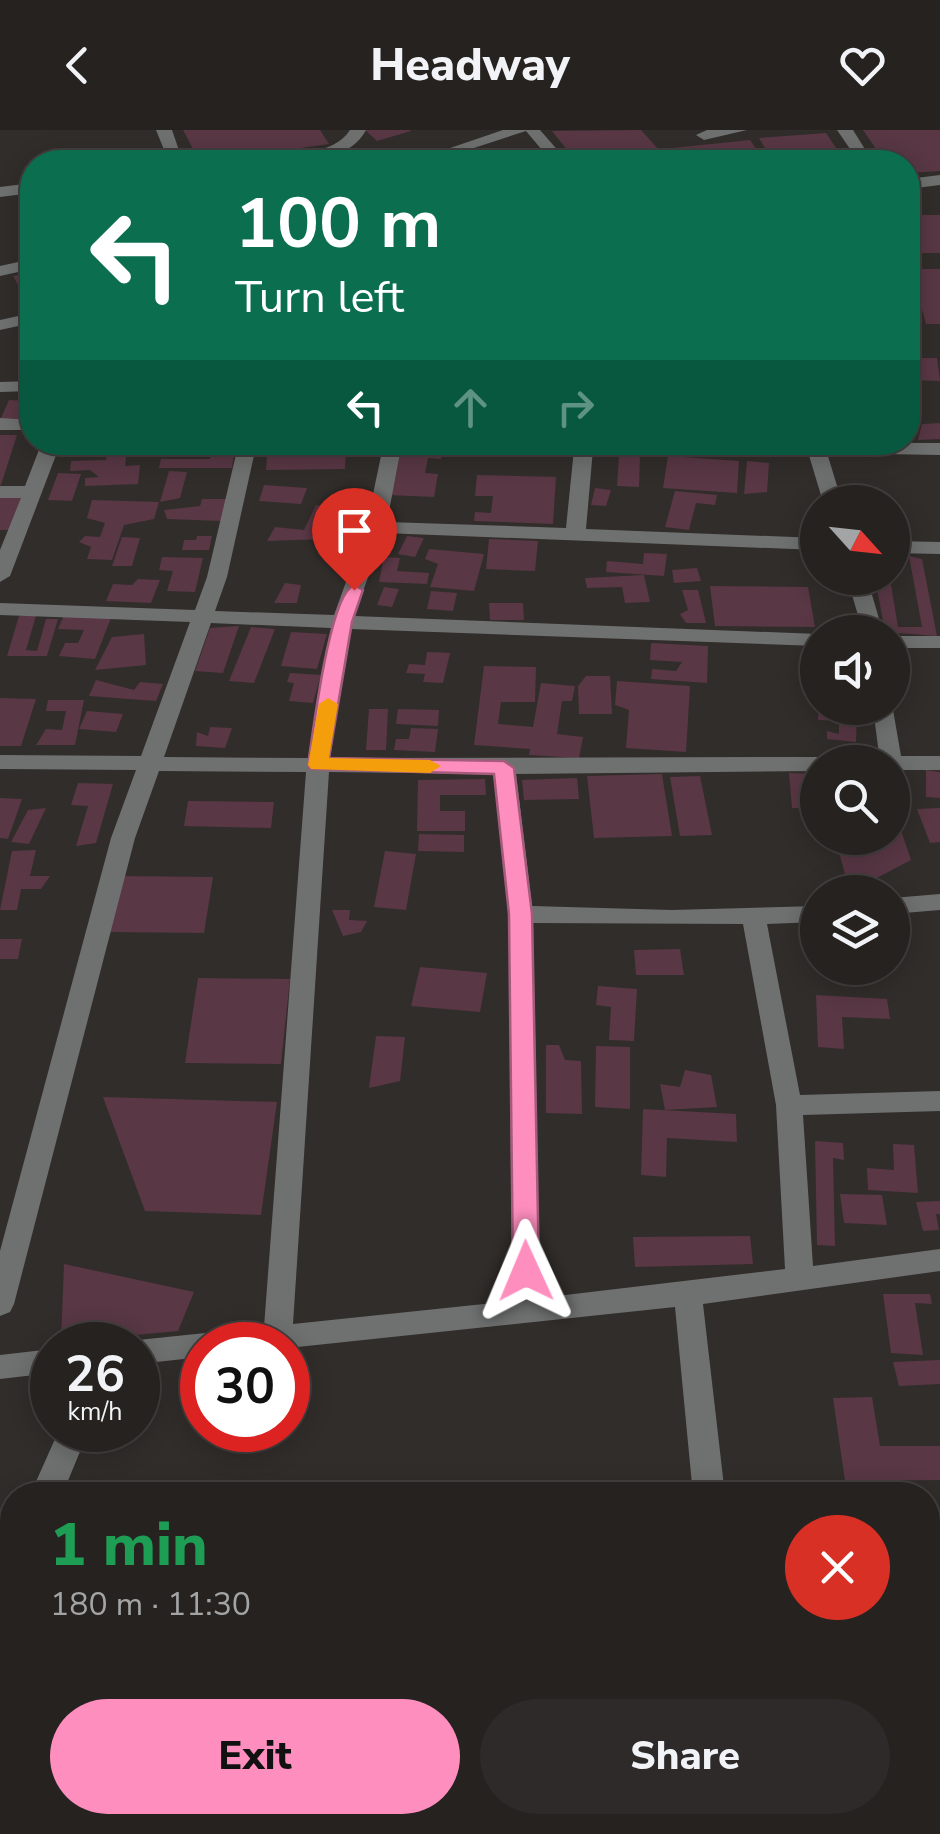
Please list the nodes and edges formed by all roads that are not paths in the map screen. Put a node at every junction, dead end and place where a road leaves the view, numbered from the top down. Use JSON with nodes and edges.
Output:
{"nodes":[{"id":1,"x":358,"y":130,"type":"edge"},
{"id":2,"x":519,"y":130,"type":"edge"},
{"id":3,"x":532,"y":130,"type":"edge"},
{"id":4,"x":739,"y":130,"type":"edge"},
{"id":5,"x":704,"y":136,"type":"dead end"},
{"id":6,"x":338,"y":150,"type":"edge"},
{"id":7,"x":455,"y":150,"type":"edge"},
{"id":8,"x":550,"y":150,"type":"edge"},
{"id":9,"x":48,"y":455,"type":"edge"},
{"id":10,"x":245,"y":455,"type":"edge"},
{"id":11,"x":391,"y":455,"type":"edge"},
{"id":12,"x":583,"y":455,"type":"edge"},
{"id":13,"x":817,"y":455,"type":"edge"},
{"id":14,"x":827,"y":485,"type":"edge"},
{"id":15,"x":0,"y":492,"type":"edge"},
{"id":16,"x":35,"y":492,"type":"junction"},
{"id":17,"x":376,"y":527,"type":"junction"},
{"id":18,"x":576,"y":532,"type":"junction"},
{"id":19,"x":800,"y":543,"type":"edge"},
{"id":20,"x":910,"y":547,"type":"edge"},
{"id":21,"x":940,"y":548,"type":"edge"},
{"id":22,"x":0,"y":576,"type":"edge"},
{"id":23,"x":0,"y":609,"type":"edge"},
{"id":24,"x":203,"y":615,"type":"junction"},
{"id":25,"x":342,"y":622,"type":"junction"},
{"id":26,"x":800,"y":639,"type":"edge"},
{"id":27,"x":910,"y":642,"type":"edge"},
{"id":28,"x":940,"y":642,"type":"edge"},
{"id":29,"x":0,"y":762,"type":"edge"},
{"id":30,"x":910,"y":763,"type":"edge"},
{"id":31,"x":940,"y":763,"type":"edge"},
{"id":32,"x":148,"y":764,"type":"junction"},
{"id":33,"x":800,"y":764,"type":"edge"},
{"id":34,"x":318,"y":765,"type":"junction"},
{"id":35,"x":504,"y":768,"type":"junction"},
{"id":36,"x":940,"y":902,"type":"edge"},
{"id":37,"x":910,"y":904,"type":"edge"},
{"id":38,"x":520,"y":914,"type":"junction"},
{"id":39,"x":800,"y":915,"type":"edge"},
{"id":40,"x":754,"y":916,"type":"junction"},
{"id":41,"x":940,"y":1101,"type":"edge"},
{"id":42,"x":789,"y":1104,"type":"junction"},
{"id":43,"x":940,"y":1260,"type":"edge"},
{"id":44,"x":800,"y":1279,"type":"junction"},
{"id":45,"x":688,"y":1294,"type":"junction"},
{"id":46,"x":0,"y":1304,"type":"edge"},
{"id":47,"x":526,"y":1311,"type":"junction"},
{"id":48,"x":279,"y":1322,"type":"edge"},
{"id":49,"x":310,"y":1334,"type":"edge"},
{"id":50,"x":30,"y":1363,"type":"edge"},
{"id":51,"x":0,"y":1366,"type":"edge"},
{"id":52,"x":65,"y":1452,"type":"edge"},
{"id":53,"x":52,"y":1482,"type":"edge"},
{"id":54,"x":708,"y":1482,"type":"edge"}],
"edges":[{"from":1,"to":6,"type":"street"},
{"from":2,"to":7,"type":"street"},
{"from":3,"to":8,"type":"street"},
{"from":4,"to":5,"type":"street"},
{"from":9,"to":16,"type":"street"},
{"from":10,"to":24,"type":"street"},
{"from":11,"to":17,"type":"street"},
{"from":12,"to":18,"type":"street"},
{"from":13,"to":14,"type":"street"},
{"from":15,"to":16,"type":"street"},
{"from":16,"to":22,"type":"street"},
{"from":17,"to":18,"type":"street"},
{"from":17,"to":25,"type":"street"},
{"from":18,"to":19,"type":"street"},
{"from":20,"to":21,"type":"street"},
{"from":23,"to":24,"type":"street"},
{"from":24,"to":25,"type":"street"},
{"from":24,"to":32,"type":"street"},
{"from":25,"to":26,"type":"street"},
{"from":25,"to":34,"type":"street"},
{"from":27,"to":28,"type":"street"},
{"from":29,"to":32,"type":"street"},
{"from":30,"to":31,"type":"street"},
{"from":32,"to":34,"type":"street"},
{"from":32,"to":46,"type":"street"},
{"from":33,"to":35,"type":"street"},
{"from":34,"to":35,"type":"street"},
{"from":34,"to":48,"type":"street"},
{"from":35,"to":38,"type":"street"},
{"from":36,"to":37,"type":"street"},
{"from":38,"to":40,"type":"street"},
{"from":38,"to":47,"type":"street"},
{"from":39,"to":40,"type":"street"},
{"from":40,"to":42,"type":"street"},
{"from":41,"to":42,"type":"street"},
{"from":42,"to":44,"type":"street"},
{"from":43,"to":44,"type":"street"},
{"from":44,"to":45,"type":"street"},
{"from":45,"to":47,"type":"street"},
{"from":45,"to":54,"type":"street"},
{"from":47,"to":49,"type":"street"},
{"from":50,"to":51,"type":"street"},
{"from":52,"to":53,"type":"street"}]}
